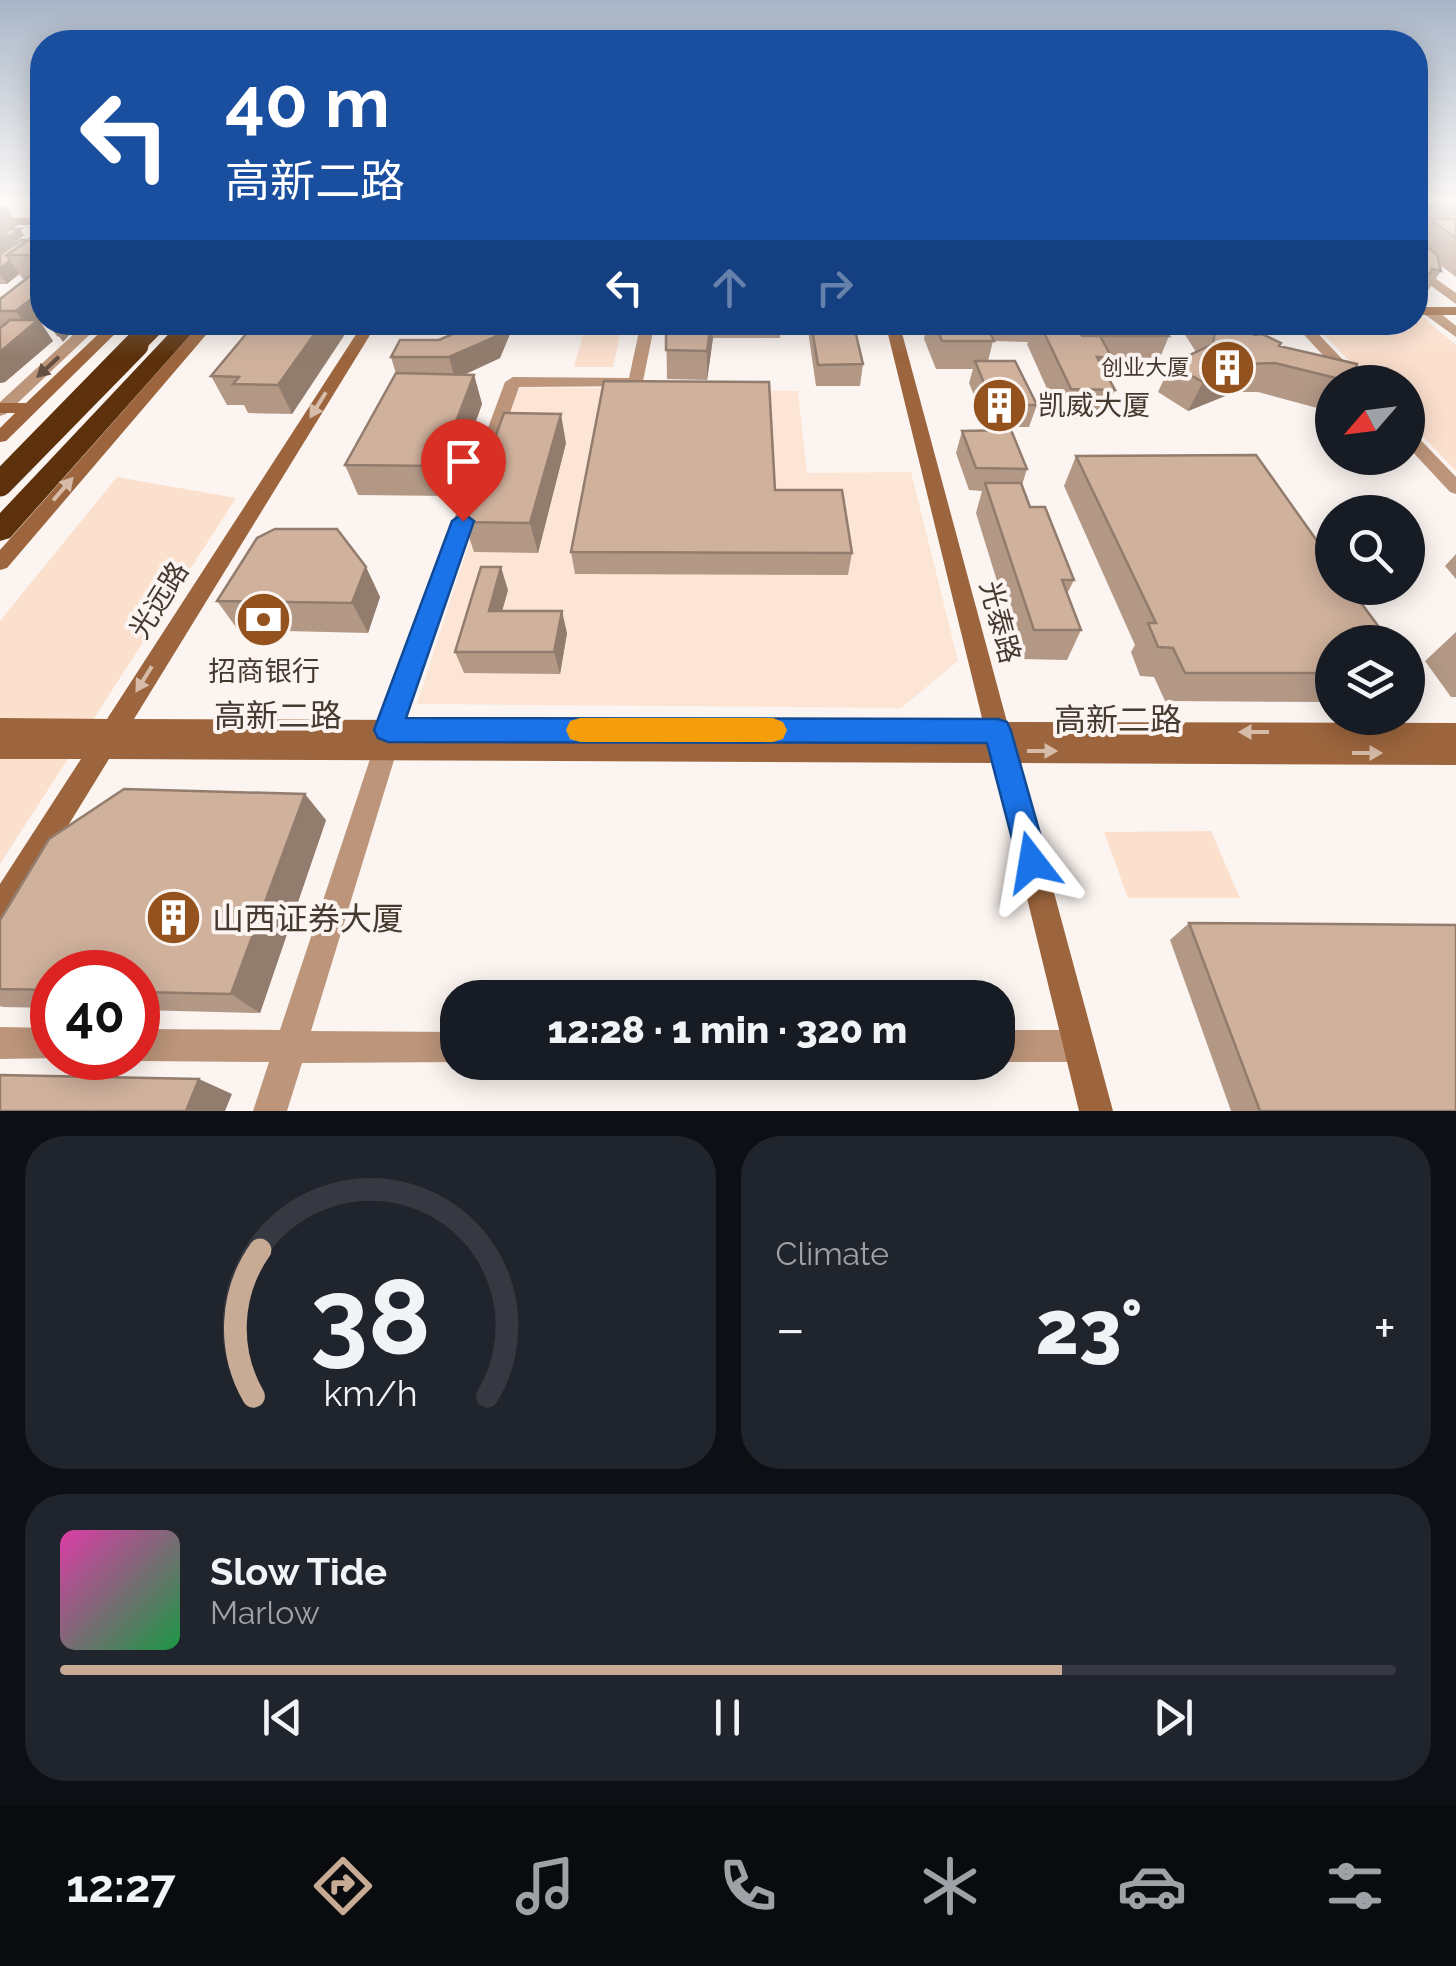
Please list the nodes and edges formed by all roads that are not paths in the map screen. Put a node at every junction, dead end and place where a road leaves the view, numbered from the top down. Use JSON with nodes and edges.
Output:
{"nodes":[{"id":1,"x":1428,"y":278,"type":"edge"},
{"id":2,"x":1456,"y":300,"type":"edge"},
{"id":3,"x":1428,"y":310,"type":"edge"},
{"id":4,"x":1456,"y":311,"type":"edge"},
{"id":5,"x":1428,"y":314,"type":"edge"},
{"id":6,"x":1456,"y":333,"type":"edge"},
{"id":7,"x":82,"y":335,"type":"edge"},
{"id":8,"x":106,"y":335,"type":"edge"},
{"id":9,"x":129,"y":335,"type":"edge"},
{"id":10,"x":145,"y":335,"type":"edge"},
{"id":11,"x":180,"y":335,"type":"edge"},
{"id":12,"x":181,"y":335,"type":"edge"},
{"id":13,"x":182,"y":335,"type":"edge"},
{"id":14,"x":363,"y":335,"type":"edge"},
{"id":15,"x":645,"y":335,"type":"edge"},
{"id":16,"x":895,"y":335,"type":"edge"},
{"id":17,"x":1311,"y":335,"type":"edge"},
{"id":18,"x":1340,"y":365,"type":"edge"},
{"id":19,"x":30,"y":408,"type":"junction"},
{"id":20,"x":1,"y":409,"type":"edge"},
{"id":21,"x":0,"y":437,"type":"edge"},
{"id":22,"x":1425,"y":455,"type":"edge"},
{"id":23,"x":0,"y":462,"type":"edge"},
{"id":24,"x":0,"y":484,"type":"edge"},
{"id":25,"x":1456,"y":488,"type":"edge"},
{"id":26,"x":0,"y":508,"type":"edge"},
{"id":27,"x":0,"y":531,"type":"edge"},
{"id":28,"x":0,"y":564,"type":"edge"},
{"id":29,"x":0,"y":730,"type":"edge"},
{"id":30,"x":1456,"y":734,"type":"edge"},
{"id":31,"x":387,"y":738,"type":"junction"},
{"id":32,"x":106,"y":739,"type":"junction"},
{"id":33,"x":1001,"y":741,"type":"junction"},
{"id":34,"x":0,"y":748,"type":"edge"},
{"id":35,"x":1456,"y":754,"type":"edge"},
{"id":36,"x":0,"y":910,"type":"edge"},
{"id":37,"x":0,"y":1043,"type":"edge"},
{"id":38,"x":30,"y":1044,"type":"edge"},
{"id":39,"x":160,"y":1046,"type":"edge"},
{"id":40,"x":1015,"y":1046,"type":"edge"},
{"id":41,"x":1079,"y":1046,"type":"junction"},
{"id":42,"x":292,"y":1048,"type":"junction"},
{"id":43,"x":440,"y":1048,"type":"edge"},
{"id":44,"x":270,"y":1111,"type":"edge"},
{"id":45,"x":1096,"y":1111,"type":"edge"}],
"edges":[{"from":1,"to":2,"type":"street"},
{"from":3,"to":4,"type":"street"},
{"from":5,"to":6,"type":"street"},
{"from":7,"to":20,"type":"street","one_way":true},
{"from":8,"to":19,"type":"street"},
{"from":9,"to":23,"type":"highway"},
{"from":10,"to":24,"type":"highway","bridge":true},
{"from":11,"to":26,"type":"highway"},
{"from":12,"to":27,"type":"highway"},
{"from":28,"to":13,"type":"street","one_way":true},
{"from":14,"to":32,"type":"street","name":"光远路","one_way":true},
{"from":15,"to":31,"type":"street"},
{"from":16,"to":33,"type":"street","name":"光泰路"},
{"from":17,"to":18,"type":"street"},
{"from":19,"to":20,"type":"street"},
{"from":19,"to":21,"type":"street"},
{"from":22,"to":25,"type":"street"},
{"from":29,"to":32,"type":"street","name":"高新二路"},
{"from":30,"to":33,"type":"street","name":"高新二路","one_way":true},
{"from":31,"to":32,"type":"street","name":"高新二路"},
{"from":31,"to":33,"type":"street","name":"高新二路"},
{"from":31,"to":42,"type":"street"},
{"from":32,"to":34,"type":"street","name":"高新二路"},
{"from":32,"to":36,"type":"street","name":"光远路"},
{"from":33,"to":35,"type":"street","name":"高新二路","one_way":true},
{"from":33,"to":41,"type":"street","name":"光泰路"},
{"from":37,"to":38,"type":"street"},
{"from":39,"to":42,"type":"street"},
{"from":40,"to":41,"type":"street"},
{"from":41,"to":45,"type":"street","name":"光泰路"},
{"from":42,"to":43,"type":"street"},
{"from":42,"to":44,"type":"street"}]}
